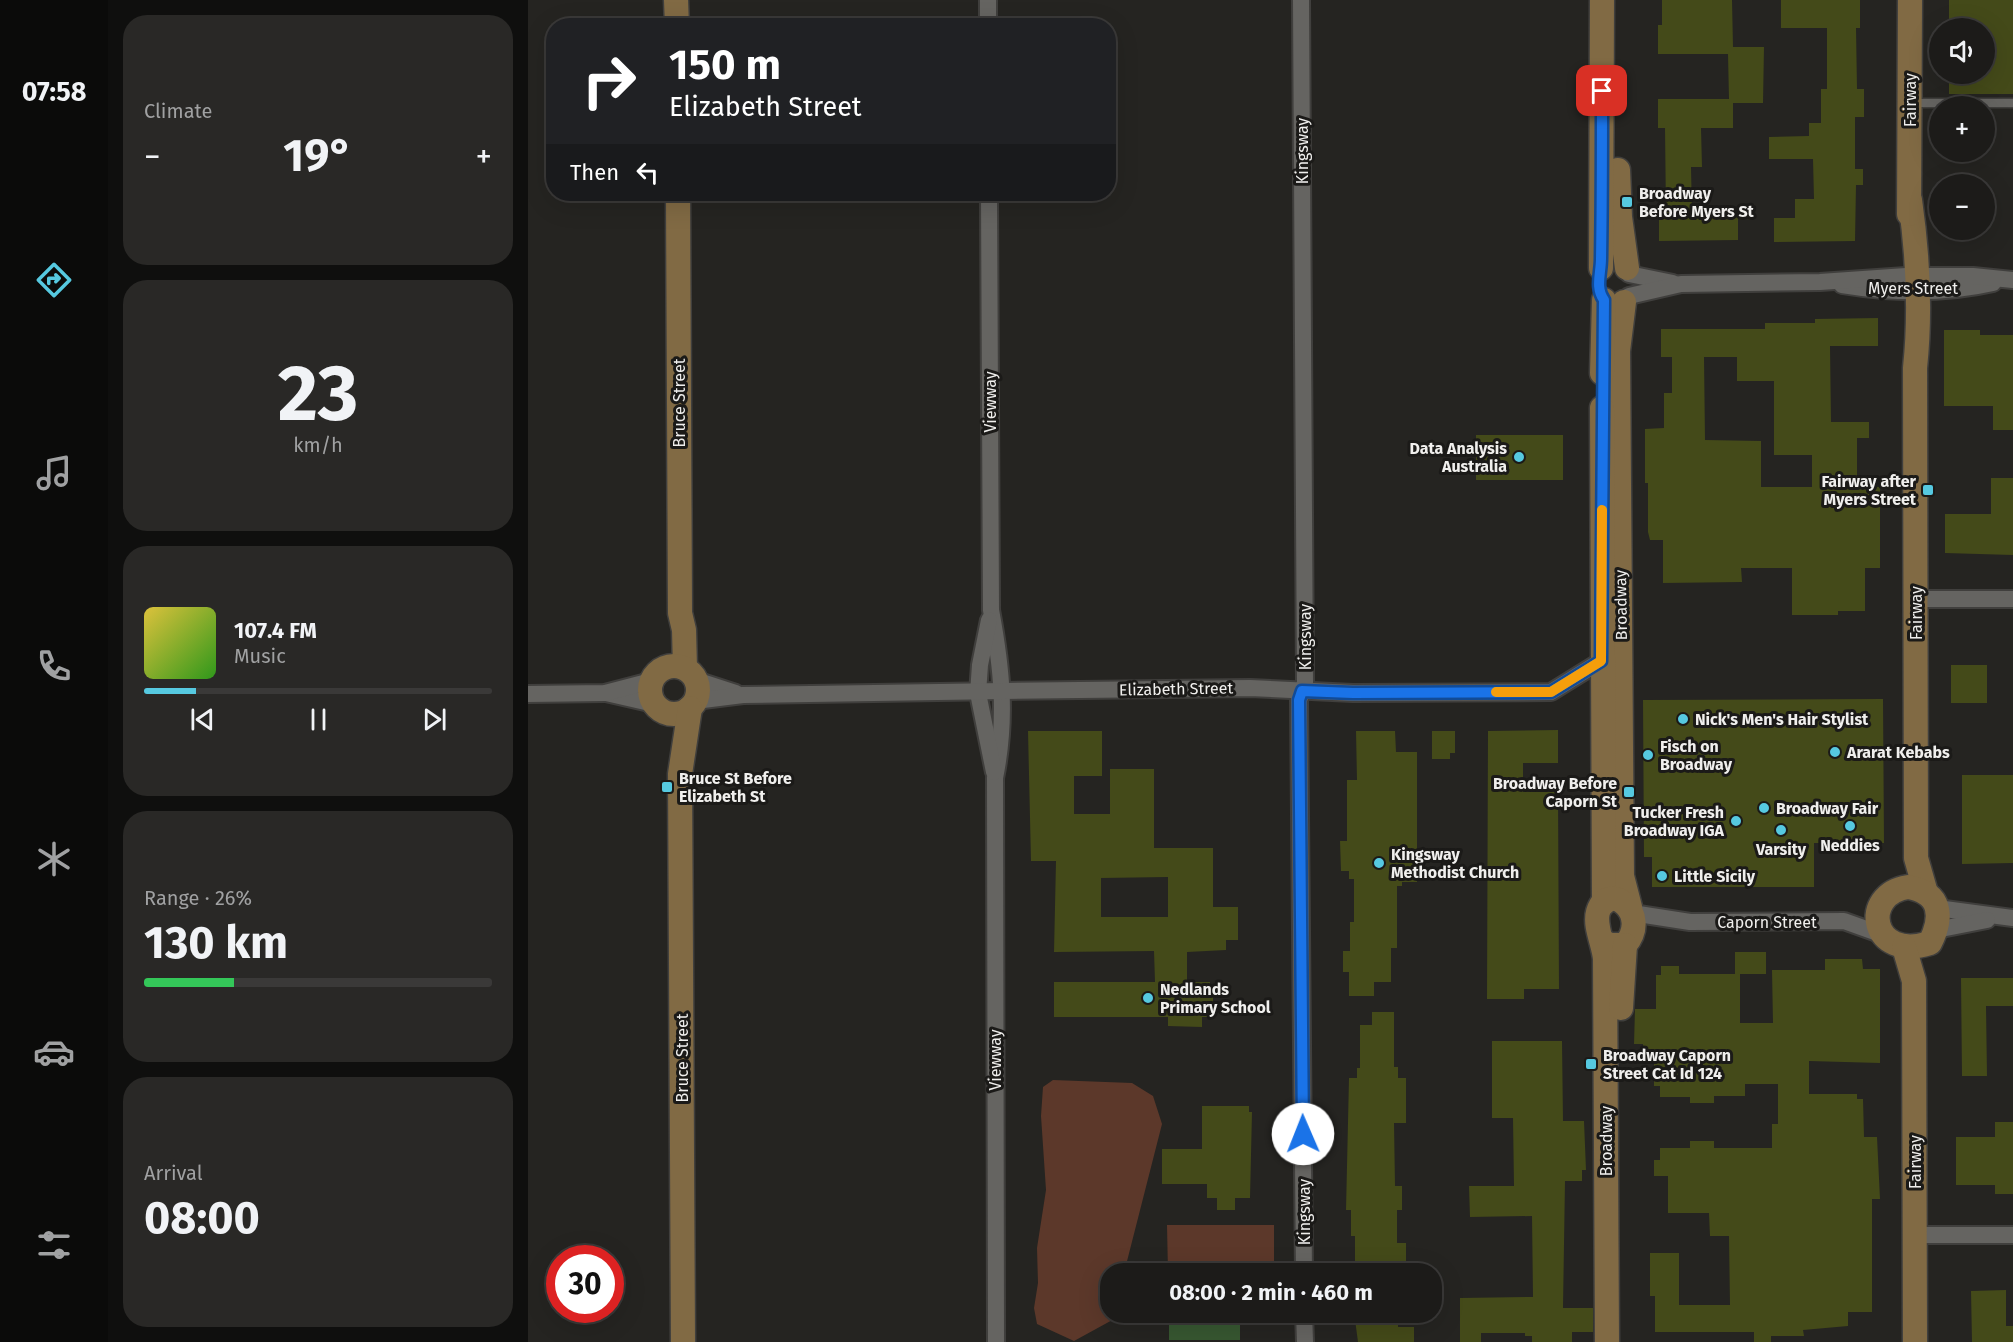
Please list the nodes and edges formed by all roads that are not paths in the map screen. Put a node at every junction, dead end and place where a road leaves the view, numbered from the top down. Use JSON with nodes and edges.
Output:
{"nodes":[{"id":1,"x":676,"y":0,"type":"edge"},
{"id":2,"x":988,"y":0,"type":"edge"},
{"id":3,"x":1301,"y":0,"type":"edge"},
{"id":4,"x":1602,"y":0,"type":"edge"},
{"id":5,"x":1617,"y":0,"type":"edge"},
{"id":6,"x":1910,"y":0,"type":"edge"},
{"id":7,"x":677,"y":18,"type":"edge"},
{"id":8,"x":988,"y":18,"type":"edge"},
{"id":9,"x":1911,"y":103,"type":"junction"},
{"id":10,"x":2013,"y":103,"type":"edge"},
{"id":11,"x":678,"y":201,"type":"edge"},
{"id":12,"x":989,"y":201,"type":"edge"},
{"id":13,"x":2009,"y":280,"type":"edge"},
{"id":14,"x":1912,"y":283,"type":"junction"},
{"id":15,"x":1623,"y":288,"type":"junction"},
{"id":16,"x":1916,"y":599,"type":"junction"},
{"id":17,"x":2013,"y":599,"type":"edge"},
{"id":18,"x":991,"y":610,"type":"junction"},
{"id":19,"x":1601,"y":661,"type":"junction"},
{"id":20,"x":675,"y":690,"type":"junction"},
{"id":21,"x":1003,"y":691,"type":"junction"},
{"id":22,"x":1302,"y":691,"type":"junction"},
{"id":23,"x":605,"y":693,"type":"junction"},
{"id":24,"x":978,"y":693,"type":"junction"},
{"id":25,"x":528,"y":694,"type":"edge"},
{"id":26,"x":995,"y":778,"type":"junction"},
{"id":27,"x":1916,"y":858,"type":"junction"},
{"id":28,"x":1899,"y":888,"type":"junction"},
{"id":29,"x":1604,"y":903,"type":"junction"},
{"id":30,"x":1880,"y":907,"type":"junction"},
{"id":31,"x":1932,"y":918,"type":"junction"},
{"id":32,"x":2006,"y":918,"type":"edge"},
{"id":33,"x":1844,"y":921,"type":"junction"},
{"id":34,"x":1625,"y":927,"type":"junction"},
{"id":35,"x":1893,"y":941,"type":"junction"},
{"id":36,"x":1914,"y":981,"type":"junction"},
{"id":37,"x":1915,"y":1235,"type":"junction"},
{"id":38,"x":2013,"y":1235,"type":"edge"},
{"id":39,"x":1304,"y":1263,"type":"edge"},
{"id":40,"x":1304,"y":1323,"type":"edge"},
{"id":41,"x":684,"y":1342,"type":"edge"},
{"id":42,"x":996,"y":1342,"type":"edge"},
{"id":43,"x":1305,"y":1342,"type":"edge"},
{"id":44,"x":1607,"y":1342,"type":"edge"},
{"id":45,"x":1622,"y":1342,"type":"edge"},
{"id":46,"x":1915,"y":1342,"type":"edge"}],
"edges":[{"from":1,"to":7,"type":"main road"},
{"from":2,"to":8,"type":"street"},
{"from":3,"to":22,"type":"street","name":"Kingsway"},
{"from":4,"to":15,"type":"main road"},
{"from":5,"to":15,"type":"main road","name":"Broadway"},
{"from":6,"to":9,"type":"main road","name":"Fairway"},
{"from":9,"to":10,"type":"lane"},
{"from":9,"to":14,"type":"main road","name":"Fairway"},
{"from":11,"to":20,"type":"main road","name":"Bruce Street"},
{"from":12,"to":18,"type":"street","name":"Viewway"},
{"from":13,"to":14,"type":"street","name":"Myers Street"},
{"from":14,"to":15,"type":"street","name":"Myers Street"},
{"from":14,"to":16,"type":"main road","name":"Fairway"},
{"from":15,"to":19,"type":"main road","name":"Broadway"},
{"from":15,"to":34,"type":"main road","name":"Broadway"},
{"from":16,"to":17,"type":"street"},
{"from":16,"to":27,"type":"main road","name":"Fairway"},
{"from":18,"to":21,"type":"street","name":"Viewway"},
{"from":18,"to":24,"type":"street","name":"Viewway"},
{"from":19,"to":22,"type":"street","name":"Elizabeth Street"},
{"from":19,"to":29,"type":"main road","name":"Broadway"},
{"from":20,"to":23,"type":"street","name":"Elizabeth Street"},
{"from":20,"to":23,"type":"street","name":"Elizabeth Street"},
{"from":20,"to":24,"type":"street","name":"Elizabeth Street"},
{"from":20,"to":41,"type":"main road","name":"Bruce Street"},
{"from":21,"to":22,"type":"street","name":"Elizabeth Street"},
{"from":21,"to":24,"type":"street","name":"Elizabeth Street"},
{"from":21,"to":26,"type":"street","name":"Viewway"},
{"from":22,"to":39,"type":"street","name":"Kingsway"},
{"from":23,"to":25,"type":"street","name":"Elizabeth Street"},
{"from":24,"to":26,"type":"street","name":"Viewway"},
{"from":26,"to":42,"type":"street","name":"Viewway"},
{"from":27,"to":28,"type":"main road","name":"Fairway"},
{"from":27,"to":31,"type":"main road","name":"Fairway"},
{"from":28,"to":30,"type":"main road","name":"Fairway"},
{"from":28,"to":31,"type":"main road"},
{"from":29,"to":34,"type":"main road"},
{"from":29,"to":34,"type":"main road","name":"Broadway"},
{"from":30,"to":33,"type":"street","name":"Caporn Street"},
{"from":30,"to":35,"type":"main road","name":"Fairway"},
{"from":31,"to":32,"type":"street"},
{"from":31,"to":35,"type":"main road"},
{"from":31,"to":36,"type":"main road","name":"Fairway"},
{"from":33,"to":34,"type":"street","name":"Caporn Street"},
{"from":33,"to":35,"type":"street","name":"Caporn Street"},
{"from":34,"to":44,"type":"main road","name":"Broadway"},
{"from":34,"to":45,"type":"main road","name":"Broadway"},
{"from":35,"to":36,"type":"main road","name":"Fairway"},
{"from":36,"to":37,"type":"main road","name":"Fairway"},
{"from":37,"to":38,"type":"street"},
{"from":37,"to":46,"type":"main road","name":"Fairway"},
{"from":40,"to":43,"type":"street"}]}
